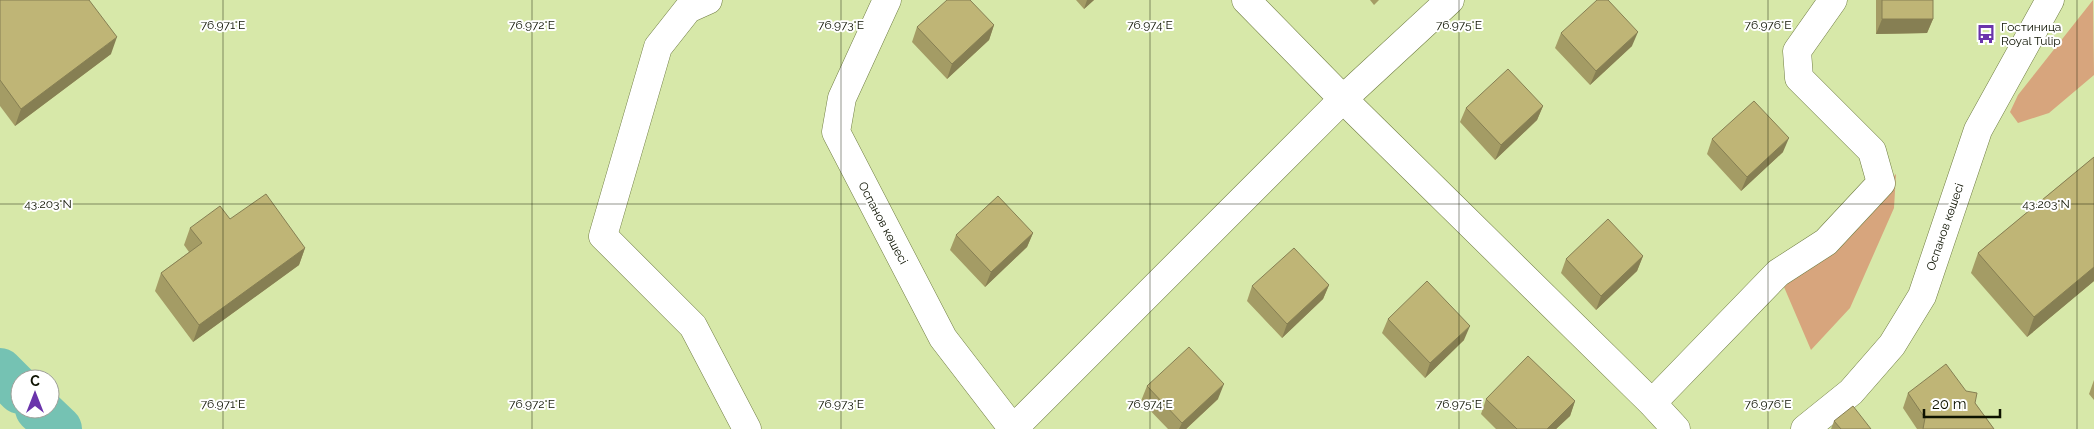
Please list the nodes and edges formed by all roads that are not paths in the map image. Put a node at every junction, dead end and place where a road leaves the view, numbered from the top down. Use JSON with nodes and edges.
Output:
{"nodes":[{"id":1,"x":708,"y":0,"type":"edge"},
{"id":2,"x":887,"y":0,"type":"edge"},
{"id":3,"x":1246,"y":0,"type":"edge"},
{"id":4,"x":1450,"y":0,"type":"edge"},
{"id":5,"x":1833,"y":0,"type":"edge"},
{"id":6,"x":2050,"y":0,"type":"edge"},
{"id":7,"x":1343,"y":99,"type":"junction"},
{"id":8,"x":1652,"y":403,"type":"junction"},
{"id":9,"x":747,"y":429,"type":"edge"},
{"id":10,"x":1013,"y":429,"type":"edge"},
{"id":11,"x":1676,"y":429,"type":"edge"},
{"id":12,"x":1806,"y":429,"type":"edge"}],
"edges":[{"from":1,"to":9,"type":"street"},
{"from":2,"to":10,"type":"street","name":"Оспанов көшесі"},
{"from":3,"to":7,"type":"street"},
{"from":4,"to":7,"type":"street"},
{"from":5,"to":8,"type":"street"},
{"from":6,"to":12,"type":"street","name":"Оспанов көшесі"},
{"from":7,"to":8,"type":"street"},
{"from":7,"to":10,"type":"street"},
{"from":8,"to":11,"type":"street"}]}
